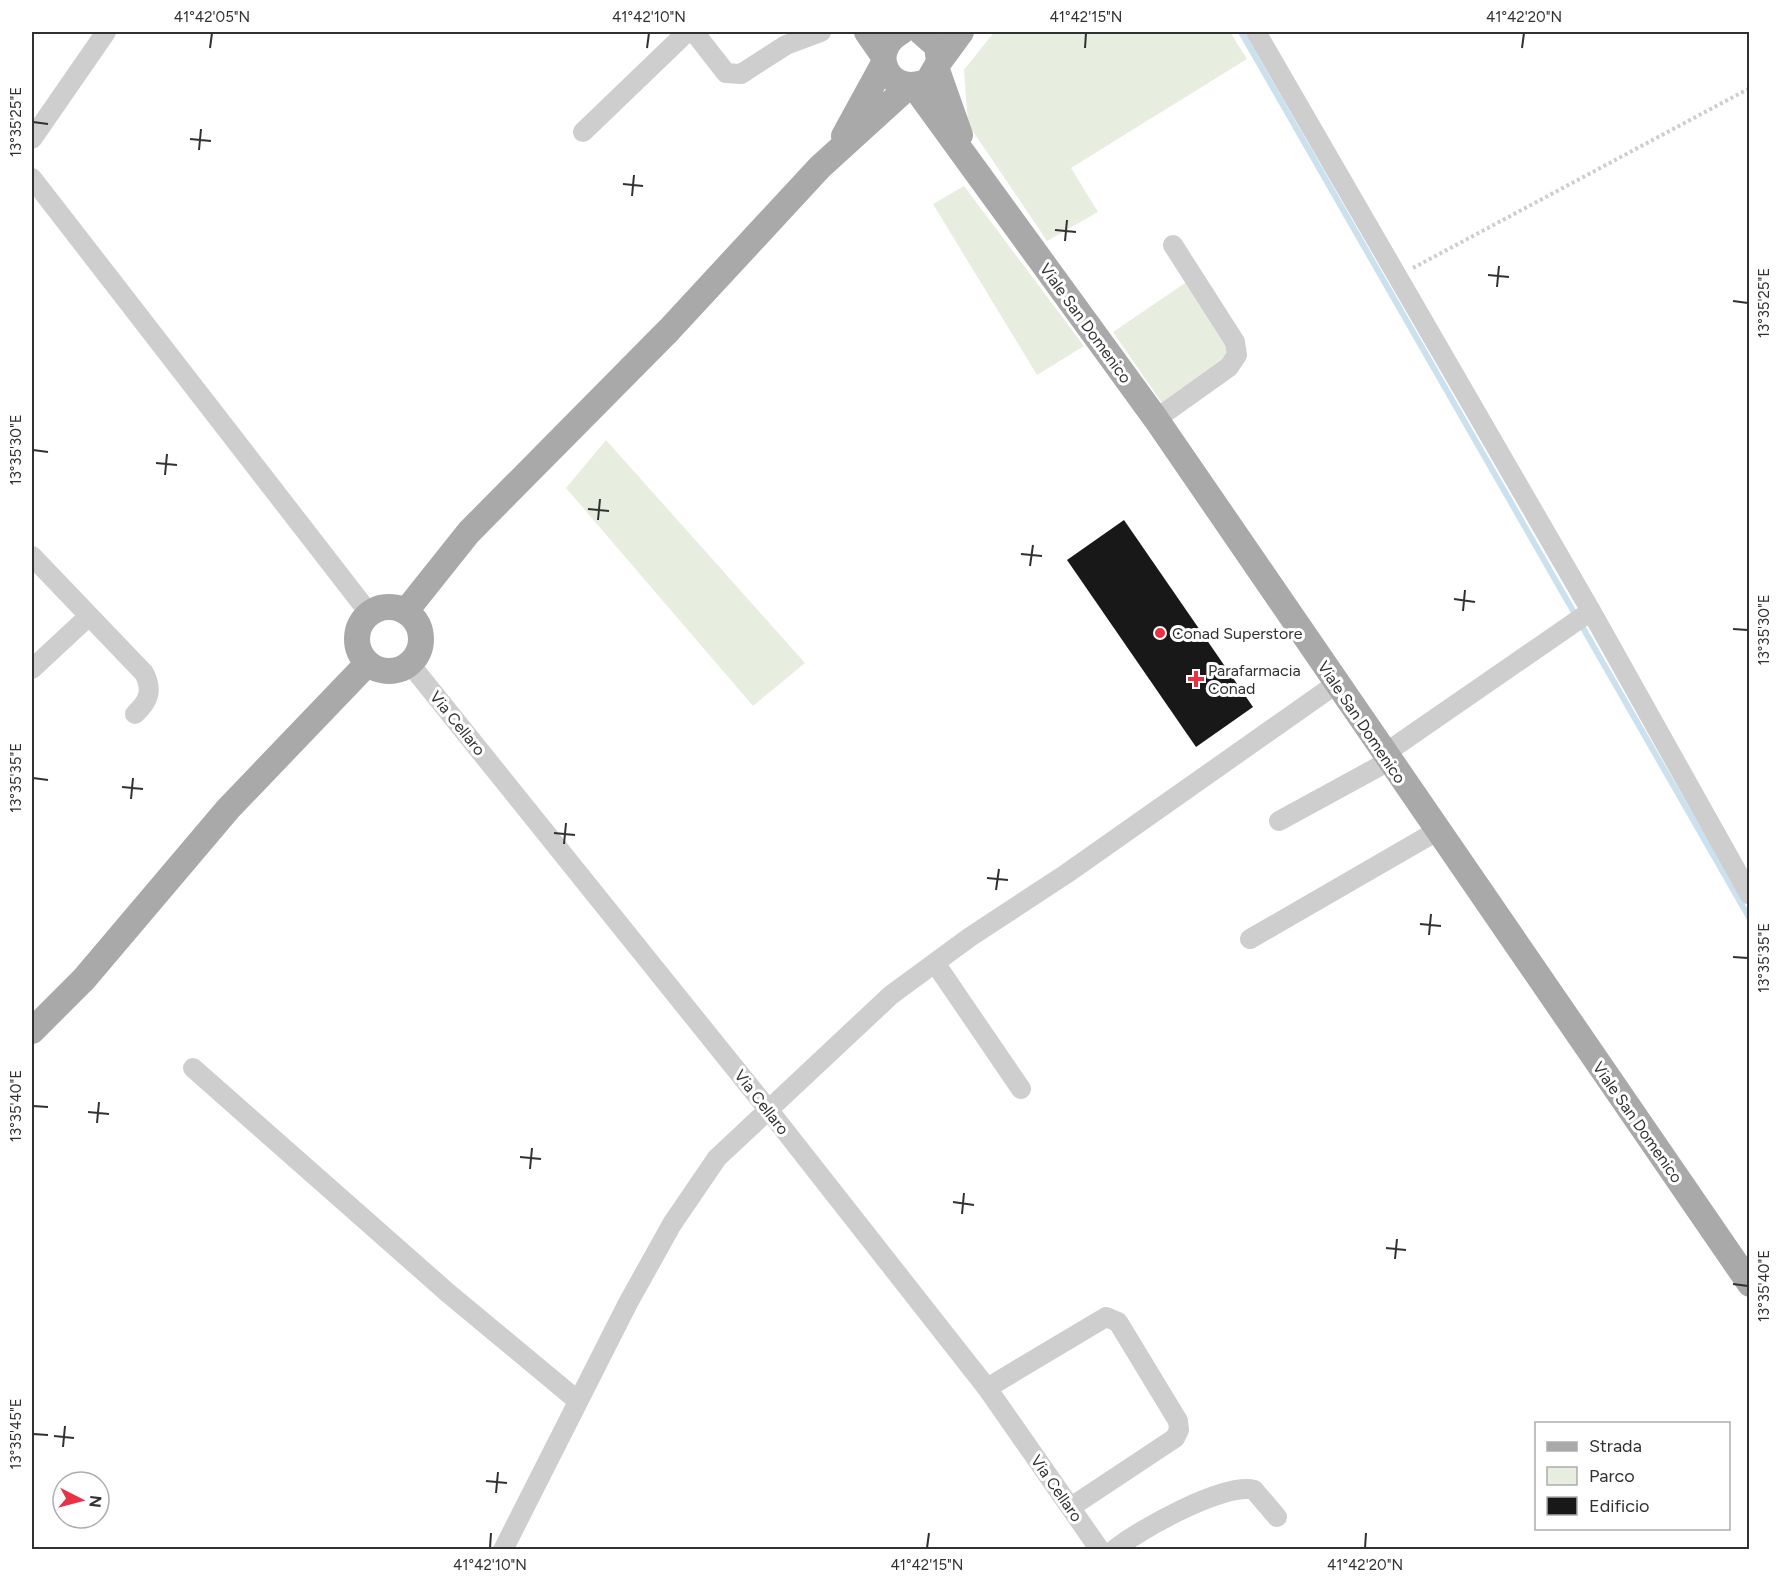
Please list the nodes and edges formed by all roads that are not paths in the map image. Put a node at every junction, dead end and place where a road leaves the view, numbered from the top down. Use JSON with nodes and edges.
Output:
{"nodes":[{"id":1,"x":106,"y":32,"type":"edge"},
{"id":2,"x":687,"y":32,"type":"edge"},
{"id":3,"x":694,"y":32,"type":"edge"},
{"id":4,"x":819,"y":32,"type":"edge"},
{"id":5,"x":867,"y":32,"type":"edge"},
{"id":6,"x":901,"y":32,"type":"edge"},
{"id":7,"x":921,"y":32,"type":"edge"},
{"id":8,"x":961,"y":32,"type":"edge"},
{"id":9,"x":1256,"y":32,"type":"edge"},
{"id":10,"x":884,"y":59,"type":"junction"},
{"id":11,"x":938,"y":66,"type":"junction"},
{"id":12,"x":912,"y":86,"type":"junction"},
{"id":13,"x":583,"y":132,"type":"dead end"},
{"id":14,"x":32,"y":139,"type":"edge"},
{"id":15,"x":835,"y":153,"type":"junction"},
{"id":16,"x":970,"y":163,"type":"junction"},
{"id":17,"x":32,"y":177,"type":"edge"},
{"id":18,"x":1173,"y":245,"type":"dead end"},
{"id":19,"x":1156,"y":419,"type":"junction"},
{"id":20,"x":32,"y":556,"type":"edge"},
{"id":21,"x":406,"y":611,"type":"junction"},
{"id":22,"x":369,"y":613,"type":"junction"},
{"id":23,"x":89,"y":616,"type":"junction"},
{"id":24,"x":1582,"y":617,"type":"junction"},
{"id":25,"x":367,"y":664,"type":"junction"},
{"id":26,"x":410,"y":664,"type":"junction"},
{"id":27,"x":32,"y":669,"type":"edge"},
{"id":28,"x":1336,"y":684,"type":"junction"},
{"id":29,"x":135,"y":714,"type":"dead end"},
{"id":30,"x":1387,"y":758,"type":"junction"},
{"id":31,"x":1279,"y":821,"type":"dead end"},
{"id":32,"x":1437,"y":831,"type":"junction"},
{"id":33,"x":1749,"y":895,"type":"edge"},
{"id":34,"x":1250,"y":939,"type":"dead end"},
{"id":35,"x":935,"y":963,"type":"junction"},
{"id":36,"x":32,"y":1030,"type":"edge"},
{"id":37,"x":193,"y":1068,"type":"dead end"},
{"id":38,"x":1021,"y":1089,"type":"dead end"},
{"id":39,"x":767,"y":1108,"type":"junction"},
{"id":40,"x":1749,"y":1284,"type":"edge"},
{"id":41,"x":987,"y":1388,"type":"junction"},
{"id":42,"x":578,"y":1401,"type":"junction"},
{"id":43,"x":1071,"y":1507,"type":"junction"},
{"id":44,"x":1277,"y":1516,"type":"dead end"},
{"id":45,"x":503,"y":1550,"type":"edge"},
{"id":46,"x":1100,"y":1550,"type":"edge"},
{"id":47,"x":1114,"y":1550,"type":"edge"}],
"edges":[{"from":1,"to":14,"type":"street"},
{"from":2,"to":13,"type":"street"},
{"from":3,"to":4,"type":"street"},
{"from":5,"to":10,"type":"main road","name":"Viale San Domenico"},
{"from":6,"to":10,"type":"main road"},
{"from":7,"to":11,"type":"main road","name":"Viale San Domenico"},
{"from":8,"to":11,"type":"main road"},
{"from":9,"to":24,"type":"street"},
{"from":10,"to":12,"type":"main road","name":"Viale San Domenico"},
{"from":10,"to":15,"type":"main road"},
{"from":11,"to":12,"type":"main road"},
{"from":11,"to":16,"type":"main road","name":"Viale San Domenico"},
{"from":12,"to":15,"type":"main road"},
{"from":12,"to":16,"type":"main road","name":"Viale San Domenico"},
{"from":15,"to":21,"type":"main road"},
{"from":16,"to":19,"type":"main road","name":"Viale San Domenico"},
{"from":17,"to":22,"type":"street"},
{"from":18,"to":19,"type":"street"},
{"from":19,"to":28,"type":"main road","name":"Viale San Domenico"},
{"from":20,"to":23,"type":"street"},
{"from":21,"to":22,"type":"main road"},
{"from":21,"to":26,"type":"main road"},
{"from":22,"to":25,"type":"main road"},
{"from":23,"to":27,"type":"street"},
{"from":23,"to":29,"type":"street"},
{"from":24,"to":30,"type":"street"},
{"from":24,"to":33,"type":"street"},
{"from":25,"to":26,"type":"main road"},
{"from":25,"to":36,"type":"main road"},
{"from":26,"to":39,"type":"street","name":"Via Cellaro"},
{"from":28,"to":30,"type":"main road","name":"Viale San Domenico"},
{"from":28,"to":35,"type":"street"},
{"from":30,"to":31,"type":"street"},
{"from":30,"to":32,"type":"main road","name":"Viale San Domenico"},
{"from":32,"to":34,"type":"street"},
{"from":32,"to":40,"type":"main road","name":"Viale San Domenico"},
{"from":35,"to":38,"type":"street"},
{"from":35,"to":39,"type":"street"},
{"from":37,"to":42,"type":"street"},
{"from":39,"to":41,"type":"street","name":"Via Cellaro"},
{"from":39,"to":42,"type":"street"},
{"from":41,"to":43,"type":"street","name":"Via Cellaro"},
{"from":41,"to":43,"type":"street"},
{"from":42,"to":45,"type":"street"},
{"from":43,"to":46,"type":"street","name":"Via Cellaro"},
{"from":44,"to":47,"type":"street"}]}
